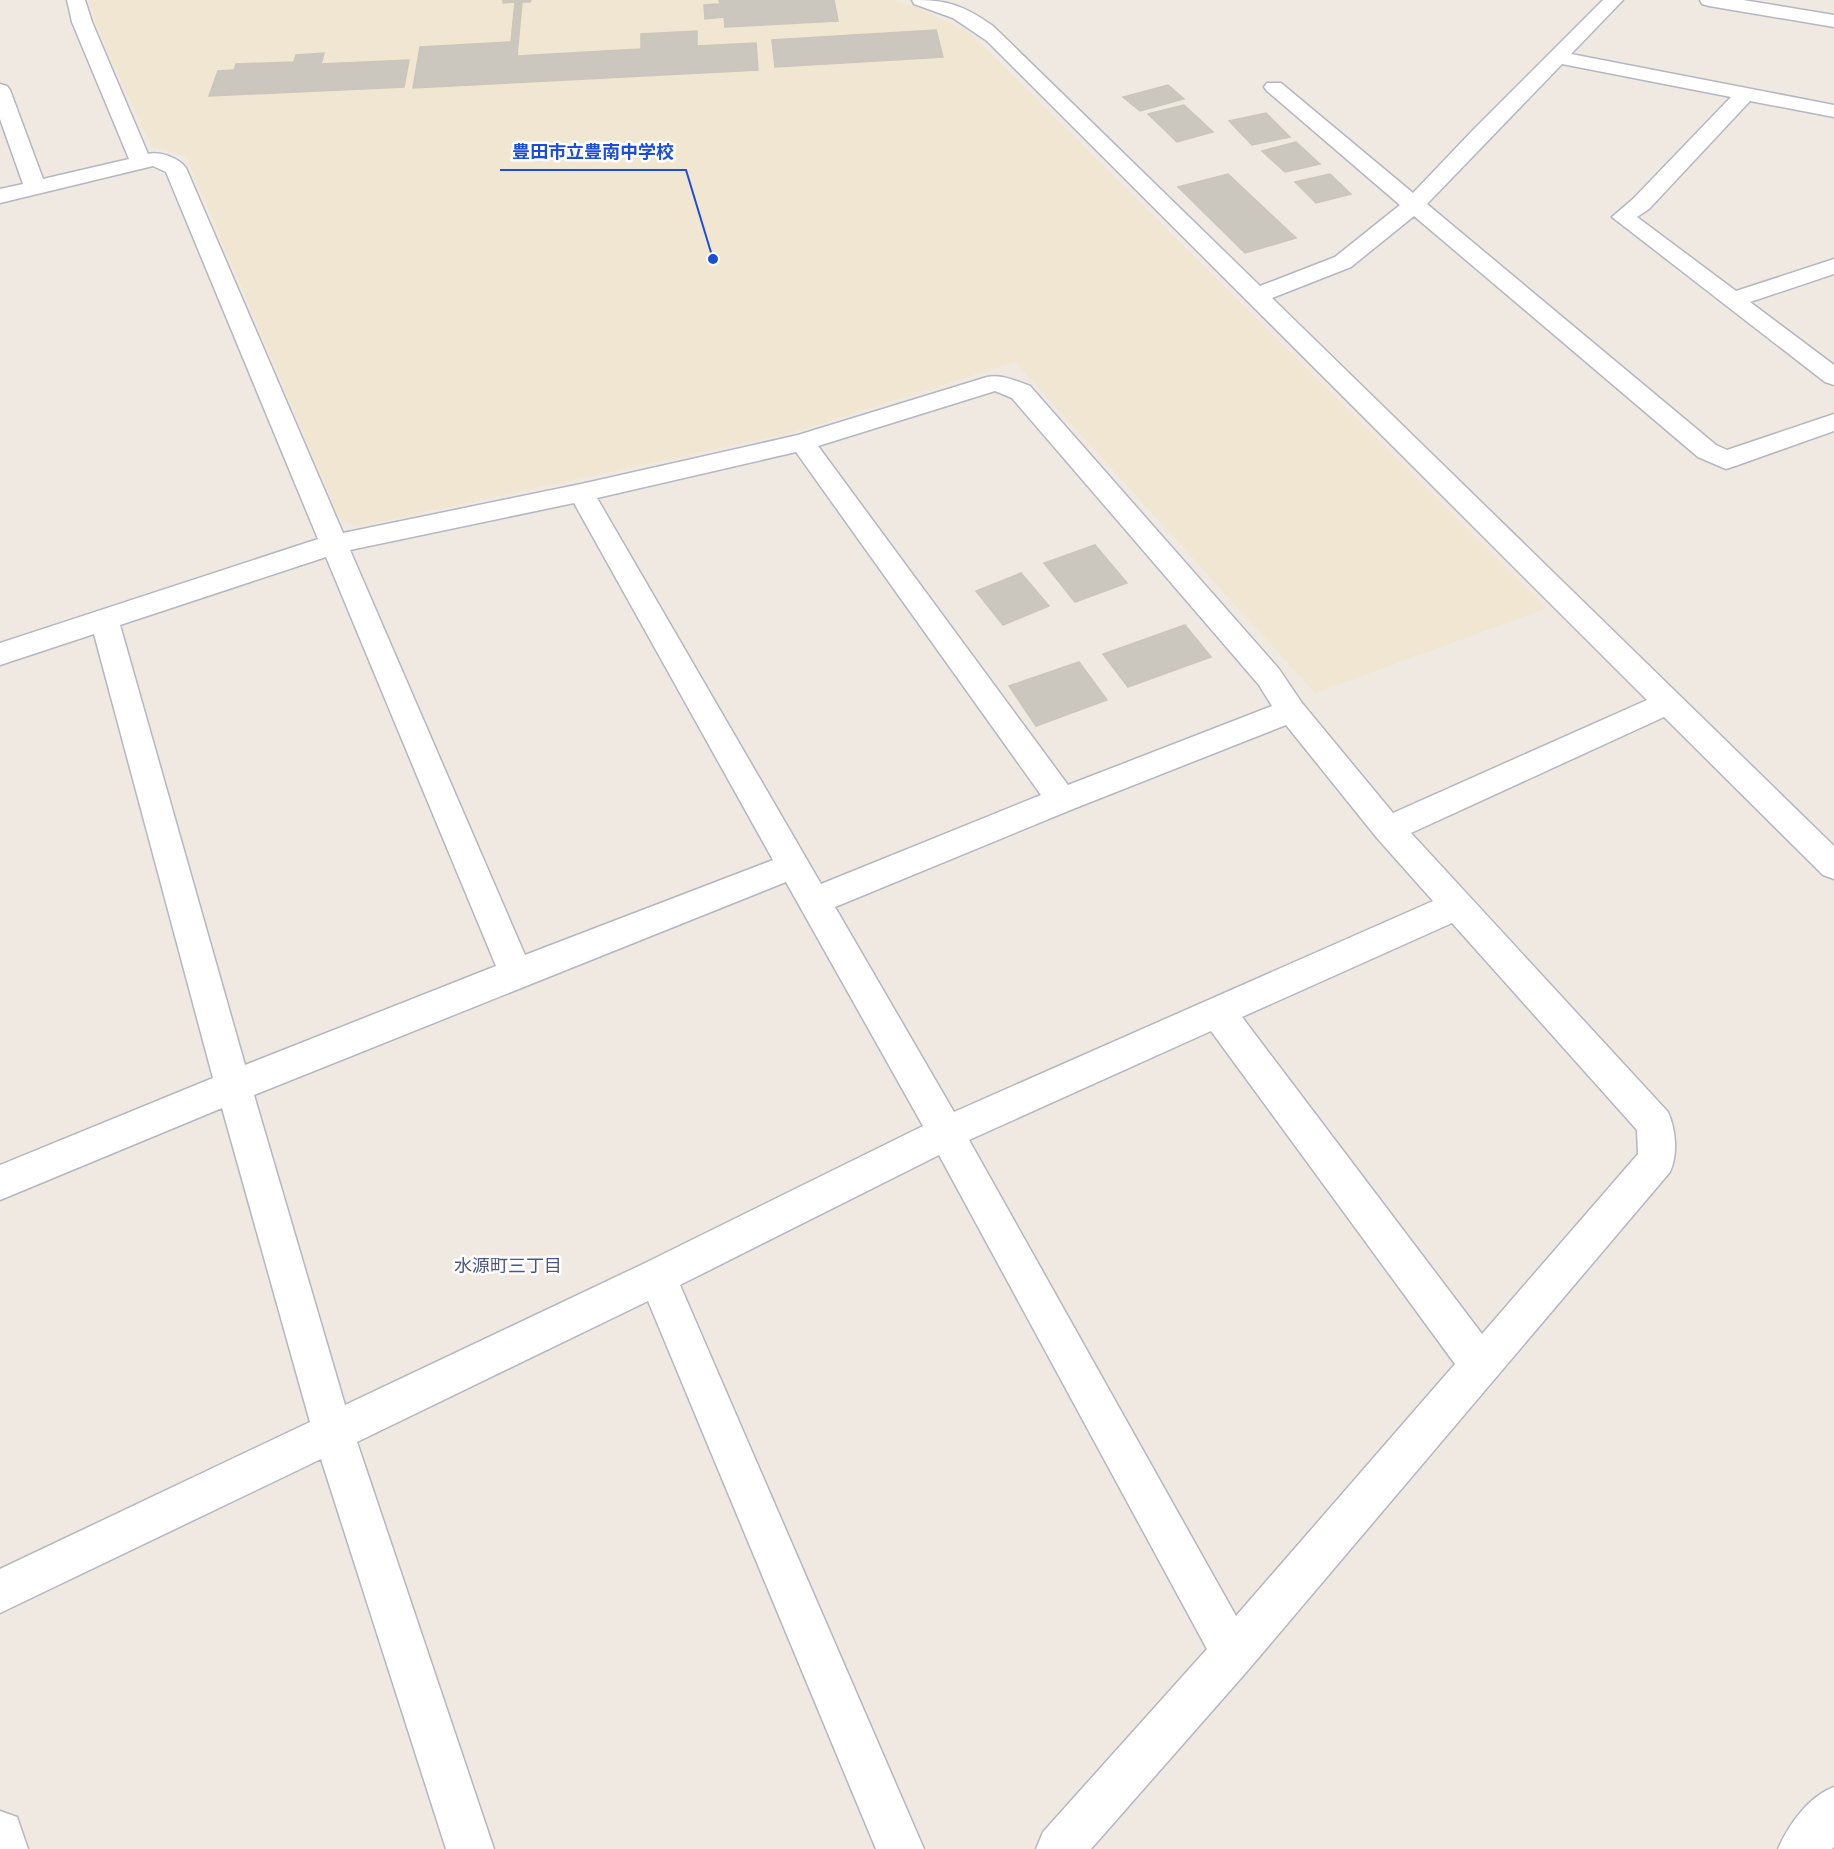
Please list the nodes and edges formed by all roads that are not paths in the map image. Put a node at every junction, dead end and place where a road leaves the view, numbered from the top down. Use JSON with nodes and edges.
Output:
{"nodes":[{"id":1,"x":76,"y":0,"type":"edge"},
{"id":2,"x":921,"y":0,"type":"edge"},
{"id":3,"x":1614,"y":0,"type":"edge"},
{"id":4,"x":1709,"y":0,"type":"edge"},
{"id":5,"x":979,"y":3,"type":"dead end"},
{"id":6,"x":952,"y":10,"type":"junction"},
{"id":7,"x":1834,"y":21,"type":"edge"},
{"id":8,"x":1558,"y":57,"type":"junction"},
{"id":9,"x":1274,"y":87,"type":"dead end"},
{"id":10,"x":0,"y":90,"type":"edge"},
{"id":11,"x":1746,"y":93,"type":"junction"},
{"id":12,"x":1834,"y":111,"type":"edge"},
{"id":13,"x":141,"y":162,"type":"junction"},
{"id":14,"x":35,"y":187,"type":"junction"},
{"id":15,"x":0,"y":196,"type":"edge"},
{"id":16,"x":1415,"y":204,"type":"junction"},
{"id":17,"x":1834,"y":266,"type":"edge"},
{"id":18,"x":1256,"y":296,"type":"junction"},
{"id":19,"x":1734,"y":300,"type":"junction"},
{"id":20,"x":1834,"y":377,"type":"edge"},
{"id":21,"x":1834,"y":422,"type":"edge"},
{"id":22,"x":802,"y":442,"type":"junction"},
{"id":23,"x":581,"y":493,"type":"junction"},
{"id":24,"x":334,"y":544,"type":"junction"},
{"id":25,"x":104,"y":620,"type":"junction"},
{"id":26,"x":0,"y":654,"type":"edge"},
{"id":27,"x":1668,"y":703,"type":"junction"},
{"id":28,"x":1291,"y":711,"type":"junction"},
{"id":29,"x":1062,"y":800,"type":"junction"},
{"id":30,"x":1388,"y":829,"type":"junction"},
{"id":31,"x":792,"y":866,"type":"junction"},
{"id":32,"x":1834,"y":866,"type":"edge"},
{"id":33,"x":813,"y":902,"type":"junction"},
{"id":34,"x":1456,"y":906,"type":"junction"},
{"id":35,"x":515,"y":972,"type":"junction"},
{"id":36,"x":1218,"y":1013,"type":"junction"},
{"id":37,"x":233,"y":1085,"type":"junction"},
{"id":38,"x":946,"y":1133,"type":"junction"},
{"id":39,"x":0,"y":1183,"type":"edge"},
{"id":40,"x":657,"y":1277,"type":"junction"},
{"id":41,"x":1481,"y":1366,"type":"junction"},
{"id":42,"x":333,"y":1432,"type":"junction"},
{"id":43,"x":0,"y":1591,"type":"edge"},
{"id":44,"x":1233,"y":1653,"type":"junction"},
{"id":45,"x":1834,"y":1810,"type":"edge"},
{"id":46,"x":0,"y":1834,"type":"edge"},
{"id":47,"x":4,"y":1849,"type":"edge"},
{"id":48,"x":470,"y":1849,"type":"edge"},
{"id":49,"x":900,"y":1849,"type":"edge"},
{"id":50,"x":1060,"y":1849,"type":"edge"},
{"id":51,"x":1802,"y":1849,"type":"edge"}],
"edges":[{"from":1,"to":13,"type":"street"},
{"from":2,"to":6,"type":"street"},
{"from":3,"to":8,"type":"street"},
{"from":4,"to":7,"type":"street"},
{"from":5,"to":6,"type":"street"},
{"from":6,"to":18,"type":"street"},
{"from":8,"to":11,"type":"street"},
{"from":8,"to":16,"type":"street"},
{"from":9,"to":16,"type":"street"},
{"from":10,"to":14,"type":"street"},
{"from":11,"to":12,"type":"street"},
{"from":11,"to":19,"type":"street"},
{"from":13,"to":14,"type":"street"},
{"from":13,"to":24,"type":"street"},
{"from":14,"to":15,"type":"street"},
{"from":16,"to":18,"type":"street"},
{"from":16,"to":21,"type":"street"},
{"from":17,"to":19,"type":"street"},
{"from":18,"to":27,"type":"street"},
{"from":19,"to":20,"type":"street"},
{"from":22,"to":23,"type":"street"},
{"from":22,"to":28,"type":"street"},
{"from":22,"to":29,"type":"street"},
{"from":23,"to":24,"type":"street"},
{"from":23,"to":31,"type":"street"},
{"from":24,"to":25,"type":"street"},
{"from":24,"to":35,"type":"street"},
{"from":25,"to":26,"type":"street"},
{"from":25,"to":37,"type":"street"},
{"from":27,"to":30,"type":"street"},
{"from":27,"to":32,"type":"street"},
{"from":28,"to":29,"type":"street"},
{"from":28,"to":30,"type":"street"},
{"from":29,"to":33,"type":"street"},
{"from":30,"to":34,"type":"street"},
{"from":31,"to":33,"type":"street"},
{"from":31,"to":35,"type":"street"},
{"from":33,"to":38,"type":"street"},
{"from":34,"to":36,"type":"street"},
{"from":34,"to":41,"type":"street"},
{"from":35,"to":37,"type":"street"},
{"from":36,"to":38,"type":"street"},
{"from":36,"to":41,"type":"street"},
{"from":37,"to":39,"type":"street"},
{"from":37,"to":42,"type":"street"},
{"from":38,"to":40,"type":"street"},
{"from":38,"to":44,"type":"street"},
{"from":40,"to":42,"type":"street"},
{"from":40,"to":49,"type":"street"},
{"from":41,"to":44,"type":"street"},
{"from":42,"to":43,"type":"street"},
{"from":42,"to":48,"type":"street"},
{"from":44,"to":50,"type":"street"},
{"from":45,"to":51,"type":"street"},
{"from":46,"to":47,"type":"street"}]}
